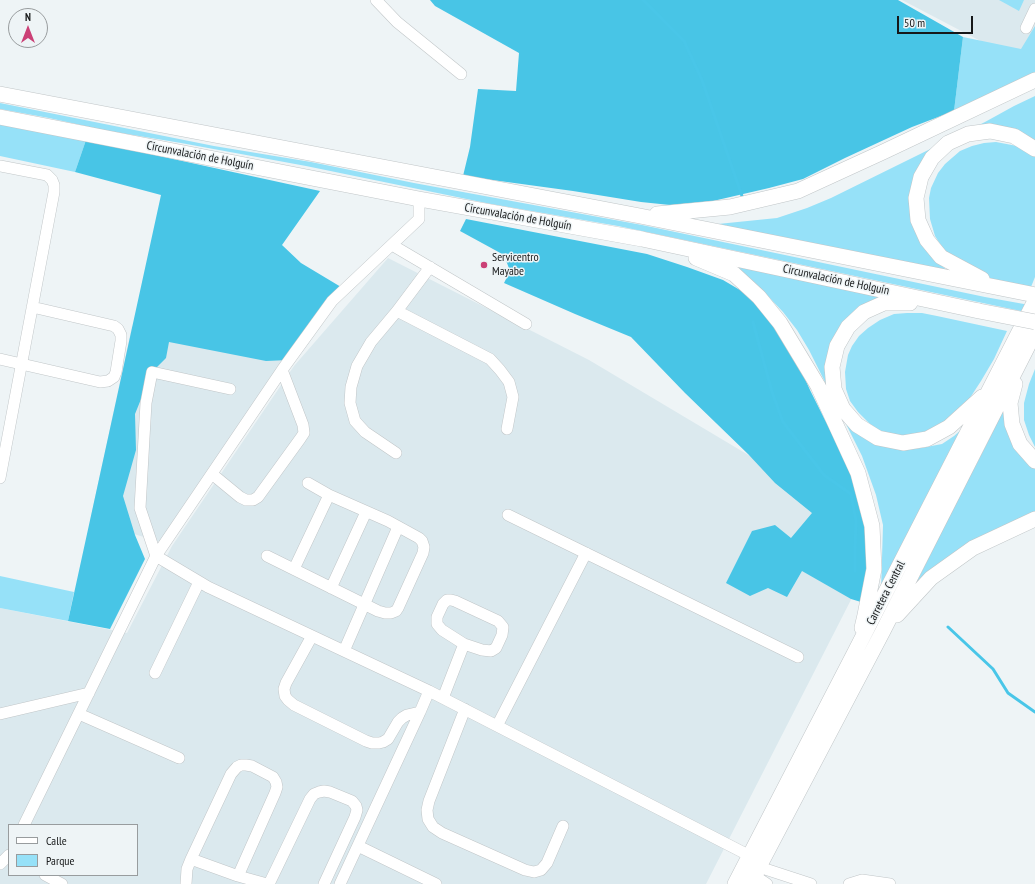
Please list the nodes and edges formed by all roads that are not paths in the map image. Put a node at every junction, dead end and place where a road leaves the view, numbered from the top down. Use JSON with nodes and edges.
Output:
{"nodes":[{"id":1,"x":376,"y":0,"type":"edge"},
{"id":2,"x":1035,"y":9,"type":"edge"},
{"id":3,"x":1026,"y":28,"type":"dead end"},
{"id":4,"x":461,"y":74,"type":"dead end"},
{"id":5,"x":1035,"y":80,"type":"edge"},
{"id":6,"x":0,"y":94,"type":"edge"},
{"id":7,"x":0,"y":117,"type":"edge"},
{"id":8,"x":1035,"y":149,"type":"edge"},
{"id":9,"x":0,"y":166,"type":"edge"},
{"id":10,"x":419,"y":200,"type":"junction"},
{"id":11,"x":640,"y":216,"type":"junction"},
{"id":12,"x":642,"y":239,"type":"junction"},
{"id":13,"x":392,"y":245,"type":"junction"},
{"id":14,"x":430,"y":267,"type":"junction"},
{"id":15,"x":995,"y":286,"type":"junction"},
{"id":16,"x":1035,"y":295,"type":"edge"},
{"id":17,"x":1035,"y":301,"type":"edge"},
{"id":18,"x":32,"y":307,"type":"junction"},
{"id":19,"x":397,"y":311,"type":"junction"},
{"id":20,"x":979,"y":311,"type":"junction"},
{"id":21,"x":1035,"y":322,"type":"edge"},
{"id":22,"x":526,"y":324,"type":"dead end"},
{"id":23,"x":1035,"y":332,"type":"edge"},
{"id":24,"x":1022,"y":357,"type":"junction"},
{"id":25,"x":0,"y":359,"type":"edge"},
{"id":26,"x":22,"y":364,"type":"junction"},
{"id":27,"x":282,"y":370,"type":"junction"},
{"id":28,"x":230,"y":389,"type":"dead end"},
{"id":29,"x":989,"y":391,"type":"junction"},
{"id":30,"x":507,"y":428,"type":"dead end"},
{"id":31,"x":396,"y":453,"type":"dead end"},
{"id":32,"x":1035,"y":461,"type":"edge"},
{"id":33,"x":212,"y":474,"type":"junction"},
{"id":34,"x":0,"y":478,"type":"edge"},
{"id":35,"x":308,"y":483,"type":"dead end"},
{"id":36,"x":329,"y":495,"type":"junction"},
{"id":37,"x":366,"y":512,"type":"junction"},
{"id":38,"x":508,"y":515,"type":"dead end"},
{"id":39,"x":1035,"y":519,"type":"edge"},
{"id":40,"x":398,"y":527,"type":"junction"},
{"id":41,"x":586,"y":553,"type":"junction"},
{"id":42,"x":156,"y":556,"type":"junction"},
{"id":43,"x":267,"y":556,"type":"dead end"},
{"id":44,"x":294,"y":569,"type":"junction"},
{"id":45,"x":199,"y":582,"type":"junction"},
{"id":46,"x":331,"y":588,"type":"junction"},
{"id":47,"x":365,"y":604,"type":"junction"},
{"id":48,"x":884,"y":631,"type":"junction"},
{"id":49,"x":312,"y":636,"type":"junction"},
{"id":50,"x":464,"y":644,"type":"junction"},
{"id":51,"x":344,"y":651,"type":"junction"},
{"id":52,"x":854,"y":654,"type":"junction"},
{"id":53,"x":798,"y":657,"type":"dead end"},
{"id":54,"x":155,"y":673,"type":"dead end"},
{"id":55,"x":429,"y":691,"type":"junction"},
{"id":56,"x":89,"y":693,"type":"junction"},
{"id":57,"x":443,"y":698,"type":"junction"},
{"id":58,"x":465,"y":709,"type":"junction"},
{"id":59,"x":420,"y":712,"type":"junction"},
{"id":60,"x":0,"y":714,"type":"edge"},
{"id":61,"x":79,"y":714,"type":"junction"},
{"id":62,"x":497,"y":726,"type":"junction"},
{"id":63,"x":178,"y":758,"type":"dead end"},
{"id":64,"x":24,"y":824,"type":"edge"},
{"id":65,"x":562,"y":826,"type":"dead end"},
{"id":66,"x":358,"y":846,"type":"junction"},
{"id":67,"x":8,"y":856,"type":"edge"},
{"id":68,"x":191,"y":859,"type":"junction"},
{"id":69,"x":0,"y":864,"type":"edge"},
{"id":70,"x":757,"y":872,"type":"edge"},
{"id":71,"x":47,"y":876,"type":"edge"},
{"id":72,"x":238,"y":876,"type":"junction"},
{"id":73,"x":62,"y":884,"type":"edge"},
{"id":74,"x":186,"y":884,"type":"edge"},
{"id":75,"x":268,"y":884,"type":"edge"},
{"id":76,"x":324,"y":884,"type":"edge"},
{"id":77,"x":340,"y":884,"type":"edge"},
{"id":78,"x":436,"y":884,"type":"edge"},
{"id":79,"x":735,"y":884,"type":"edge"},
{"id":80,"x":811,"y":884,"type":"edge"},
{"id":81,"x":849,"y":884,"type":"edge"},
{"id":82,"x":890,"y":884,"type":"edge"}],
"edges":[{"from":1,"to":4,"type":"street"},
{"from":2,"to":3,"type":"street"},
{"from":5,"to":11,"type":"highway"},
{"from":6,"to":11,"type":"highway","name":"Circunvalación de Holguín"},
{"from":7,"to":10,"type":"highway","name":"Circunvalación de Holguín"},
{"from":8,"to":15,"type":"highway"},
{"from":9,"to":18,"type":"street"},
{"from":10,"to":12,"type":"highway","name":"Circunvalación de Holguín"},
{"from":10,"to":13,"type":"street"},
{"from":11,"to":15,"type":"highway","name":"Circunvalación de Holguín"},
{"from":12,"to":20,"type":"highway","name":"Circunvalación de Holguín"},
{"from":12,"to":52,"type":"highway"},
{"from":13,"to":14,"type":"street"},
{"from":13,"to":27,"type":"street"},
{"from":14,"to":19,"type":"street"},
{"from":14,"to":22,"type":"street"},
{"from":15,"to":16,"type":"highway","name":"Circunvalación de Holguín"},
{"from":17,"to":29,"type":"highway","name":"Carretera Central"},
{"from":18,"to":26,"type":"street"},
{"from":18,"to":26,"type":"street"},
{"from":19,"to":30,"type":"street"},
{"from":19,"to":31,"type":"street"},
{"from":20,"to":21,"type":"highway","name":"Circunvalación de Holguín","bridge":true},
{"from":20,"to":29,"type":"highway"},
{"from":23,"to":24,"type":"highway","name":"Carretera Central"},
{"from":24,"to":32,"type":"highway"},
{"from":24,"to":48,"type":"highway","name":"Carretera Central"},
{"from":25,"to":26,"type":"street"},
{"from":26,"to":34,"type":"street"},
{"from":27,"to":33,"type":"street"},
{"from":27,"to":33,"type":"street"},
{"from":28,"to":42,"type":"street"},
{"from":29,"to":52,"type":"highway","name":"Carretera Central"},
{"from":33,"to":42,"type":"street"},
{"from":35,"to":36,"type":"street"},
{"from":36,"to":37,"type":"street"},
{"from":36,"to":44,"type":"street"},
{"from":37,"to":40,"type":"street"},
{"from":37,"to":46,"type":"street"},
{"from":38,"to":41,"type":"street"},
{"from":39,"to":48,"type":"highway"},
{"from":40,"to":47,"type":"street"},
{"from":40,"to":47,"type":"street"},
{"from":41,"to":53,"type":"street"},
{"from":41,"to":62,"type":"street"},
{"from":42,"to":45,"type":"street"},
{"from":42,"to":56,"type":"street"},
{"from":43,"to":44,"type":"street"},
{"from":44,"to":46,"type":"street"},
{"from":45,"to":49,"type":"street"},
{"from":45,"to":54,"type":"street"},
{"from":46,"to":47,"type":"street"},
{"from":47,"to":51,"type":"street"},
{"from":48,"to":70,"type":"highway","name":"Carretera Central"},
{"from":49,"to":51,"type":"street"},
{"from":49,"to":59,"type":"street"},
{"from":50,"to":50,"type":"street"},
{"from":50,"to":57,"type":"street"},
{"from":51,"to":55,"type":"street"},
{"from":52,"to":70,"type":"highway","name":"Carretera Central"},
{"from":55,"to":57,"type":"street"},
{"from":55,"to":59,"type":"street"},
{"from":56,"to":60,"type":"street"},
{"from":56,"to":61,"type":"street"},
{"from":57,"to":58,"type":"street"},
{"from":58,"to":62,"type":"street"},
{"from":58,"to":65,"type":"street"},
{"from":59,"to":66,"type":"street"},
{"from":61,"to":63,"type":"street"},
{"from":61,"to":64,"type":"street"},
{"from":62,"to":70,"type":"street"},
{"from":66,"to":77,"type":"street"},
{"from":66,"to":78,"type":"street"},
{"from":67,"to":69,"type":"street"},
{"from":68,"to":72,"type":"street"},
{"from":68,"to":72,"type":"street"},
{"from":68,"to":74,"type":"street"},
{"from":70,"to":79,"type":"highway","name":"Carretera Central"},
{"from":70,"to":80,"type":"street"},
{"from":71,"to":73,"type":"street"},
{"from":72,"to":75,"type":"street"},
{"from":75,"to":76,"type":"street"},
{"from":81,"to":82,"type":"street"}]}
